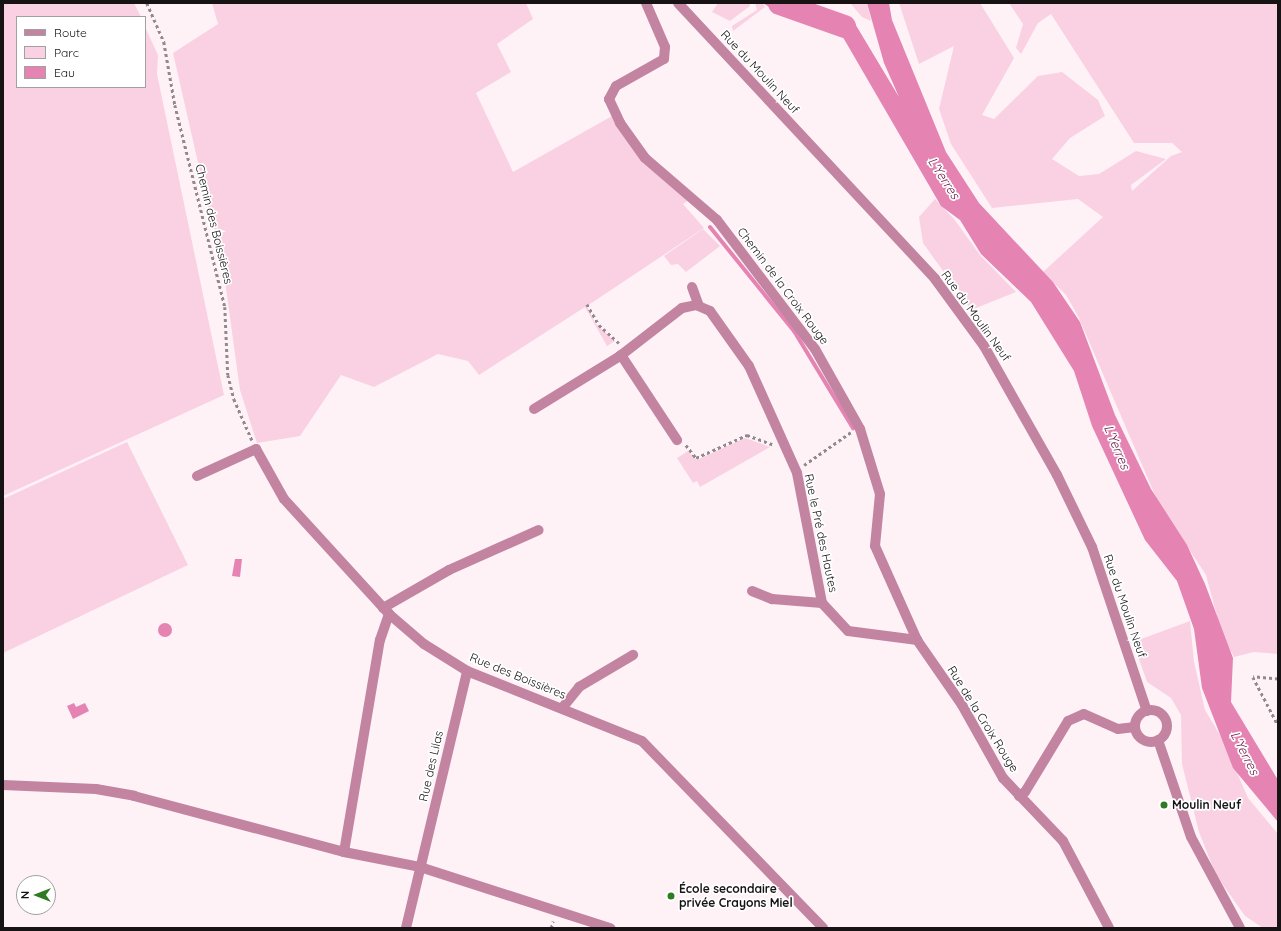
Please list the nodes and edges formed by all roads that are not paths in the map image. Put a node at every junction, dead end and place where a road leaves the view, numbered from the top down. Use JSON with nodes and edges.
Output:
{"nodes":[{"id":1,"x":646,"y":3,"type":"edge"},
{"id":2,"x":678,"y":3,"type":"edge"},
{"id":3,"x":692,"y":286,"type":"dead end"},
{"id":4,"x":699,"y":306,"type":"junction"},
{"id":5,"x":624,"y":354,"type":"junction"},
{"id":6,"x":534,"y":409,"type":"dead end"},
{"id":7,"x":680,"y":440,"type":"road end"},
{"id":8,"x":197,"y":476,"type":"dead end"},
{"id":9,"x":539,"y":530,"type":"dead end"},
{"id":10,"x":752,"y":591,"type":"dead end"},
{"id":11,"x":822,"y":602,"type":"junction"},
{"id":12,"x":386,"y":611,"type":"junction"},
{"id":13,"x":917,"y":640,"type":"junction"},
{"id":14,"x":633,"y":655,"type":"dead end"},
{"id":15,"x":467,"y":671,"type":"junction"},
{"id":16,"x":563,"y":708,"type":"junction"},
{"id":17,"x":1147,"y":711,"type":"junction"},
{"id":18,"x":1136,"y":728,"type":"junction"},
{"id":19,"x":1158,"y":740,"type":"junction"},
{"id":20,"x":3,"y":785,"type":"edge"},
{"id":21,"x":1019,"y":796,"type":"junction"},
{"id":22,"x":344,"y":852,"type":"junction"},
{"id":23,"x":420,"y":867,"type":"junction"},
{"id":24,"x":406,"y":928,"type":"edge"},
{"id":25,"x":610,"y":928,"type":"edge"},
{"id":26,"x":823,"y":928,"type":"edge"},
{"id":27,"x":1109,"y":928,"type":"edge"},
{"id":28,"x":1240,"y":928,"type":"edge"}],
"edges":[{"from":1,"to":13,"type":"street","name":"Chemin de la Croix Rouge"},
{"from":2,"to":17,"type":"street","name":"Rue du Moulin Neuf"},
{"from":3,"to":4,"type":"street"},
{"from":4,"to":5,"type":"street"},
{"from":4,"to":11,"type":"street","name":"Rue le Pré des Hautes"},
{"from":5,"to":6,"type":"street"},
{"from":5,"to":7,"type":"street"},
{"from":8,"to":12,"type":"street","name":"Rue des Boissières"},
{"from":9,"to":12,"type":"street"},
{"from":10,"to":11,"type":"street","name":"Rue le Pré des Hautes"},
{"from":11,"to":13,"type":"street","name":"Rue le Pré des Hautes"},
{"from":12,"to":15,"type":"street","name":"Rue des Boissières"},
{"from":12,"to":22,"type":"street"},
{"from":13,"to":21,"type":"street","name":"Rue de la Croix Rouge"},
{"from":14,"to":16,"type":"street"},
{"from":15,"to":16,"type":"street","name":"Rue des Boissières"},
{"from":15,"to":23,"type":"street","name":"Rue des Lilas"},
{"from":16,"to":26,"type":"street","name":"Rue des Boissières"},
{"from":17,"to":18,"type":"street"},
{"from":17,"to":19,"type":"street"},
{"from":18,"to":19,"type":"street"},
{"from":18,"to":21,"type":"street"},
{"from":19,"to":28,"type":"street"},
{"from":20,"to":22,"type":"street"},
{"from":21,"to":27,"type":"street","name":"Rue de la Croix Rouge"},
{"from":22,"to":23,"type":"street"},
{"from":23,"to":24,"type":"street","name":"Rue des Lilas"},
{"from":23,"to":25,"type":"street"}]}
